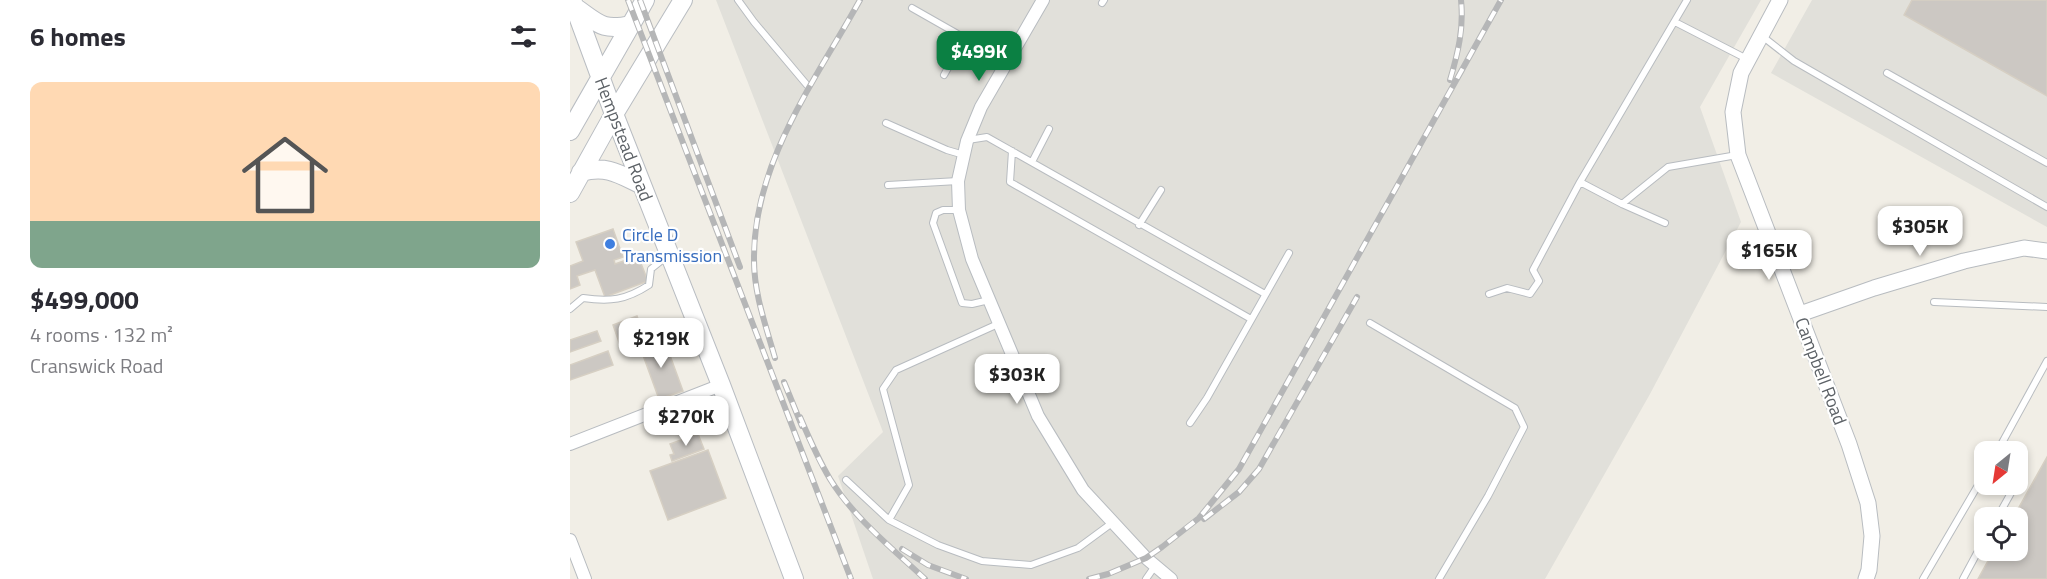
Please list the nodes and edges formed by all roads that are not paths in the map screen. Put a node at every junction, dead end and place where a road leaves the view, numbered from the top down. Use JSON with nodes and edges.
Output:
{"nodes":[{"id":1,"x":645,"y":0,"type":"edge"},
{"id":2,"x":683,"y":0,"type":"edge"},
{"id":3,"x":738,"y":0,"type":"edge"},
{"id":4,"x":1043,"y":0,"type":"edge"},
{"id":5,"x":1687,"y":0,"type":"edge"},
{"id":6,"x":1780,"y":0,"type":"edge"},
{"id":7,"x":574,"y":4,"type":"edge"},
{"id":8,"x":912,"y":8,"type":"dead end"},
{"id":9,"x":1675,"y":22,"type":"junction"},
{"id":10,"x":631,"y":26,"type":"junction"},
{"id":11,"x":1761,"y":35,"type":"junction"},
{"id":12,"x":965,"y":38,"type":"junction"},
{"id":13,"x":1747,"y":59,"type":"junction"},
{"id":14,"x":1007,"y":62,"type":"junction"},
{"id":15,"x":1887,"y":73,"type":"dead end"},
{"id":16,"x":944,"y":75,"type":"dead end"},
{"id":17,"x":601,"y":79,"type":"junction"},
{"id":18,"x":807,"y":85,"type":"dead end"},
{"id":19,"x":614,"y":114,"type":"junction"},
{"id":20,"x":886,"y":123,"type":"dead end"},
{"id":21,"x":1049,"y":129,"type":"dead end"},
{"id":22,"x":570,"y":131,"type":"edge"},
{"id":23,"x":968,"y":141,"type":"junction"},
{"id":24,"x":1012,"y":151,"type":"junction"},
{"id":25,"x":964,"y":155,"type":"junction"},
{"id":26,"x":1738,"y":155,"type":"junction"},
{"id":27,"x":1032,"y":162,"type":"junction"},
{"id":28,"x":2047,"y":162,"type":"edge"},
{"id":29,"x":581,"y":172,"type":"junction"},
{"id":30,"x":958,"y":181,"type":"junction"},
{"id":31,"x":1580,"y":182,"type":"junction"},
{"id":32,"x":642,"y":185,"type":"junction"},
{"id":33,"x":888,"y":185,"type":"dead end"},
{"id":34,"x":1161,"y":190,"type":"dead end"},
{"id":35,"x":570,"y":193,"type":"edge"},
{"id":36,"x":1622,"y":204,"type":"junction"},
{"id":37,"x":2047,"y":207,"type":"edge"},
{"id":38,"x":959,"y":210,"type":"junction"},
{"id":39,"x":1665,"y":223,"type":"dead end"},
{"id":40,"x":1139,"y":225,"type":"junction"},
{"id":41,"x":2047,"y":251,"type":"edge"},
{"id":42,"x":1289,"y":253,"type":"dead end"},
{"id":43,"x":669,"y":254,"type":"junction"},
{"id":44,"x":1265,"y":294,"type":"junction"},
{"id":45,"x":1489,"y":294,"type":"dead end"},
{"id":46,"x":989,"y":300,"type":"junction"},
{"id":47,"x":1935,"y":302,"type":"dead end"},
{"id":48,"x":2047,"y":307,"type":"edge"},
{"id":49,"x":570,"y":309,"type":"edge"},
{"id":50,"x":1800,"y":314,"type":"junction"},
{"id":51,"x":1251,"y":319,"type":"junction"},
{"id":52,"x":1370,"y":323,"type":"dead end"},
{"id":53,"x":998,"y":324,"type":"junction"},
{"id":54,"x":2047,"y":361,"type":"edge"},
{"id":55,"x":721,"y":385,"type":"junction"},
{"id":56,"x":1190,"y":423,"type":"dead end"},
{"id":57,"x":2003,"y":441,"type":"edge"},
{"id":58,"x":570,"y":444,"type":"edge"},
{"id":59,"x":846,"y":480,"type":"dead end"},
{"id":60,"x":1974,"y":492,"type":"edge"},
{"id":61,"x":889,"y":520,"type":"junction"},
{"id":62,"x":1112,"y":523,"type":"junction"},
{"id":63,"x":570,"y":540,"type":"edge"},
{"id":64,"x":1974,"y":559,"type":"edge"},
{"id":65,"x":1155,"y":566,"type":"junction"},
{"id":66,"x":585,"y":579,"type":"edge"},
{"id":67,"x":794,"y":579,"type":"edge"},
{"id":68,"x":1146,"y":579,"type":"edge"},
{"id":69,"x":1171,"y":579,"type":"edge"},
{"id":70,"x":1439,"y":579,"type":"edge"},
{"id":71,"x":1866,"y":579,"type":"edge"},
{"id":72,"x":1923,"y":579,"type":"edge"},
{"id":73,"x":1963,"y":579,"type":"edge"}],
"edges":[{"from":1,"to":10,"type":"main road"},
{"from":2,"to":19,"type":"main road"},
{"from":3,"to":18,"type":"lane"},
{"from":4,"to":14,"type":"street"},
{"from":5,"to":9,"type":"lane"},
{"from":6,"to":11,"type":"street","name":"Campbell Road"},
{"from":7,"to":10,"type":"main road"},
{"from":7,"to":17,"type":"main road","name":"Hempstead Road"},
{"from":8,"to":12,"type":"lane"},
{"from":9,"to":13,"type":"lane"},
{"from":9,"to":31,"type":"lane"},
{"from":10,"to":17,"type":"main road"},
{"from":11,"to":13,"type":"street","name":"Campbell Road"},
{"from":11,"to":37,"type":"lane"},
{"from":12,"to":14,"type":"lane"},
{"from":12,"to":16,"type":"lane"},
{"from":13,"to":26,"type":"street","name":"Campbell Road"},
{"from":14,"to":23,"type":"street"},
{"from":15,"to":28,"type":"lane"},
{"from":17,"to":19,"type":"main road","name":"Hempstead Road"},
{"from":17,"to":22,"type":"main road"},
{"from":19,"to":29,"type":"main road"},
{"from":19,"to":32,"type":"main road","name":"Hempstead Road"},
{"from":20,"to":25,"type":"lane"},
{"from":21,"to":27,"type":"lane"},
{"from":23,"to":24,"type":"lane"},
{"from":23,"to":25,"type":"street"},
{"from":24,"to":27,"type":"lane"},
{"from":24,"to":51,"type":"lane"},
{"from":25,"to":30,"type":"street"},
{"from":26,"to":36,"type":"lane"},
{"from":26,"to":50,"type":"street","name":"Campbell Road"},
{"from":27,"to":40,"type":"lane"},
{"from":29,"to":32,"type":"main road"},
{"from":29,"to":35,"type":"main road"},
{"from":30,"to":33,"type":"lane"},
{"from":30,"to":38,"type":"street"},
{"from":31,"to":36,"type":"lane"},
{"from":31,"to":45,"type":"lane"},
{"from":32,"to":43,"type":"main road","name":"Hempstead Road"},
{"from":34,"to":40,"type":"lane"},
{"from":36,"to":39,"type":"lane"},
{"from":38,"to":46,"type":"street"},
{"from":38,"to":46,"type":"lane"},
{"from":40,"to":44,"type":"lane"},
{"from":41,"to":50,"type":"street"},
{"from":42,"to":44,"type":"lane"},
{"from":43,"to":49,"type":"lane"},
{"from":43,"to":55,"type":"main road","name":"Hempstead Road"},
{"from":44,"to":51,"type":"lane"},
{"from":46,"to":53,"type":"street"},
{"from":47,"to":48,"type":"lane"},
{"from":50,"to":71,"type":"street","name":"Campbell Road"},
{"from":51,"to":56,"type":"lane"},
{"from":52,"to":70,"type":"lane"},
{"from":53,"to":61,"type":"lane"},
{"from":53,"to":62,"type":"street"},
{"from":54,"to":57,"type":"lane"},
{"from":55,"to":58,"type":"street"},
{"from":55,"to":67,"type":"main road","name":"Hempstead Road"},
{"from":59,"to":61,"type":"lane"},
{"from":60,"to":72,"type":"lane"},
{"from":61,"to":62,"type":"lane"},
{"from":62,"to":65,"type":"street"},
{"from":63,"to":66,"type":"street"},
{"from":64,"to":73,"type":"lane"},
{"from":65,"to":68,"type":"lane"},
{"from":65,"to":69,"type":"street"}]}
